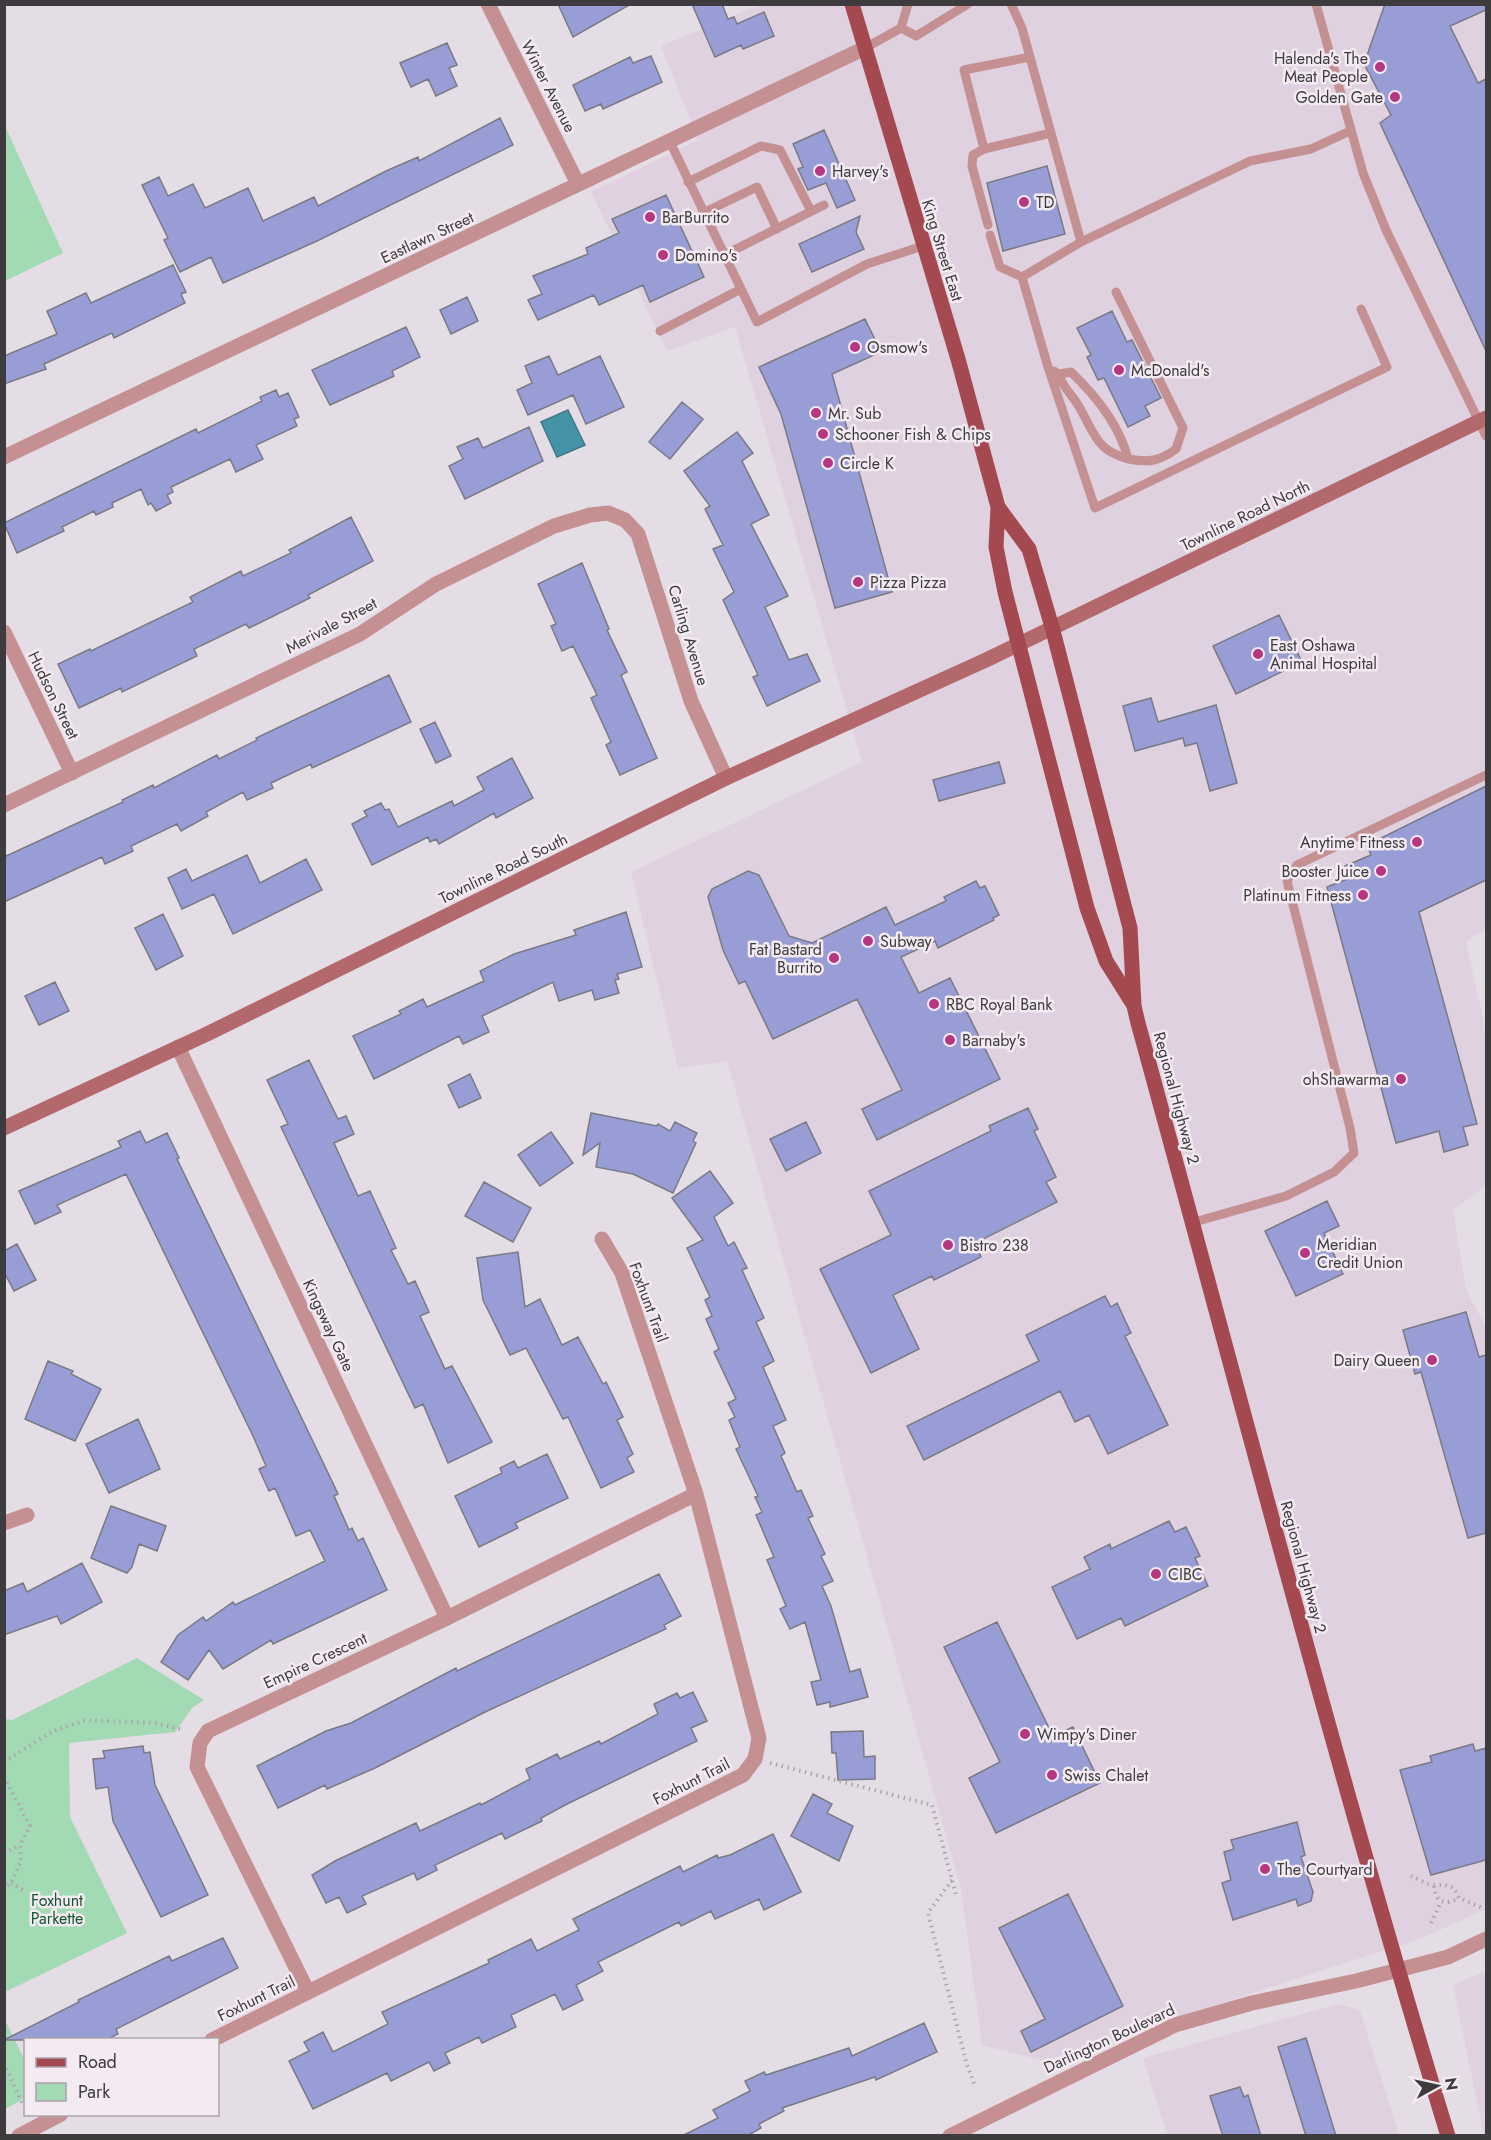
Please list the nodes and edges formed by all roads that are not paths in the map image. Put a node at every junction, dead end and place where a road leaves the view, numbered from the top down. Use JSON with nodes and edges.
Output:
{"nodes":[{"id":1,"x":488,"y":4,"type":"edge"},
{"id":2,"x":852,"y":4,"type":"edge"},
{"id":3,"x":908,"y":4,"type":"edge"},
{"id":4,"x":968,"y":4,"type":"edge"},
{"id":5,"x":1011,"y":4,"type":"edge"},
{"id":6,"x":1316,"y":4,"type":"edge"},
{"id":7,"x":901,"y":28,"type":"junction"},
{"id":8,"x":866,"y":48,"type":"junction"},
{"id":9,"x":1030,"y":57,"type":"junction"},
{"id":10,"x":1350,"y":131,"type":"junction"},
{"id":11,"x":1051,"y":133,"type":"junction"},
{"id":12,"x":670,"y":142,"type":"junction"},
{"id":13,"x":984,"y":148,"type":"junction"},
{"id":14,"x":688,"y":182,"type":"junction"},
{"id":15,"x":578,"y":184,"type":"junction"},
{"id":16,"x":824,"y":205,"type":"dead end"},
{"id":17,"x":811,"y":211,"type":"junction"},
{"id":18,"x":703,"y":213,"type":"junction"},
{"id":19,"x":988,"y":225,"type":"dead end"},
{"id":20,"x":777,"y":229,"type":"junction"},
{"id":21,"x":990,"y":235,"type":"dead end"},
{"id":22,"x":1080,"y":242,"type":"junction"},
{"id":23,"x":923,"y":246,"type":"junction"},
{"id":24,"x":724,"y":255,"type":"junction"},
{"id":25,"x":1022,"y":277,"type":"junction"},
{"id":26,"x":741,"y":289,"type":"junction"},
{"id":27,"x":1116,"y":292,"type":"dead end"},
{"id":28,"x":1361,"y":309,"type":"dead end"},
{"id":29,"x":660,"y":331,"type":"dead end"},
{"id":30,"x":1048,"y":367,"type":"junction"},
{"id":31,"x":1059,"y":374,"type":"junction"},
{"id":32,"x":1483,"y":419,"type":"edge"},
{"id":33,"x":1486,"y":436,"type":"edge"},
{"id":34,"x":4,"y":457,"type":"edge"},
{"id":35,"x":1128,"y":459,"type":"junction"},
{"id":36,"x":998,"y":507,"type":"junction"},
{"id":37,"x":608,"y":513,"type":"joint"},
{"id":38,"x":1052,"y":627,"type":"junction"},
{"id":39,"x":4,"y":632,"type":"edge"},
{"id":40,"x":1018,"y":643,"type":"junction"},
{"id":41,"x":72,"y":773,"type":"junction"},
{"id":42,"x":1486,"y":775,"type":"edge"},
{"id":43,"x":726,"y":778,"type":"junction"},
{"id":44,"x":4,"y":805,"type":"edge"},
{"id":45,"x":1134,"y":1006,"type":"junction"},
{"id":46,"x":178,"y":1047,"type":"junction"},
{"id":47,"x":4,"y":1128,"type":"edge"},
{"id":48,"x":1191,"y":1223,"type":"junction"},
{"id":49,"x":602,"y":1239,"type":"dead end"},
{"id":50,"x":696,"y":1494,"type":"junction"},
{"id":51,"x":27,"y":1515,"type":"dead end"},
{"id":52,"x":4,"y":1523,"type":"edge"},
{"id":53,"x":447,"y":1618,"type":"junction"},
{"id":54,"x":1486,"y":1939,"type":"edge"},
{"id":55,"x":1397,"y":1970,"type":"junction"},
{"id":56,"x":308,"y":1992,"type":"junction"},
{"id":57,"x":216,"y":2038,"type":"edge"},
{"id":58,"x":60,"y":2116,"type":"edge"},
{"id":59,"x":19,"y":2136,"type":"edge"},
{"id":60,"x":950,"y":2136,"type":"edge"},
{"id":61,"x":1448,"y":2136,"type":"edge"}],
"edges":[{"from":1,"to":15,"type":"street","name":"Winter Avenue"},
{"from":2,"to":8,"type":"main road","name":"King Street East"},
{"from":3,"to":7,"type":"lane"},
{"from":4,"to":7,"type":"lane"},
{"from":5,"to":9,"type":"lane"},
{"from":6,"to":10,"type":"lane"},
{"from":7,"to":8,"type":"lane"},
{"from":8,"to":12,"type":"street","name":"Eastlawn Street"},
{"from":8,"to":23,"type":"main road","name":"King Street East"},
{"from":9,"to":11,"type":"lane"},
{"from":9,"to":13,"type":"lane"},
{"from":10,"to":22,"type":"lane"},
{"from":10,"to":32,"type":"lane"},
{"from":11,"to":13,"type":"lane"},
{"from":11,"to":22,"type":"lane"},
{"from":12,"to":14,"type":"lane"},
{"from":12,"to":15,"type":"street","name":"Eastlawn Street"},
{"from":13,"to":19,"type":"lane"},
{"from":14,"to":17,"type":"lane"},
{"from":14,"to":18,"type":"lane"},
{"from":15,"to":34,"type":"street","name":"Eastlawn Street"},
{"from":16,"to":17,"type":"lane"},
{"from":17,"to":20,"type":"lane"},
{"from":18,"to":20,"type":"lane"},
{"from":18,"to":24,"type":"lane"},
{"from":20,"to":24,"type":"lane"},
{"from":21,"to":25,"type":"lane"},
{"from":22,"to":25,"type":"lane"},
{"from":23,"to":26,"type":"lane"},
{"from":23,"to":36,"type":"main road","name":"King Street East"},
{"from":24,"to":26,"type":"lane"},
{"from":25,"to":30,"type":"lane"},
{"from":26,"to":29,"type":"lane"},
{"from":27,"to":35,"type":"lane"},
{"from":28,"to":30,"type":"lane"},
{"from":30,"to":31,"type":"lane"},
{"from":31,"to":35,"type":"lane"},
{"from":31,"to":35,"type":"lane"},
{"from":32,"to":33,"type":"lane"},
{"from":32,"to":38,"type":"main road","name":"Townline Road North"},
{"from":36,"to":38,"type":"main road","name":"King Street East"},
{"from":36,"to":40,"type":"main road","name":"King Street East"},
{"from":37,"to":41,"type":"street","name":"Merivale Street"},
{"from":37,"to":43,"type":"street","name":"Carling Avenue"},
{"from":38,"to":40,"type":"main road","name":"Townline Road North"},
{"from":38,"to":45,"type":"main road","name":"Regional Highway 2"},
{"from":39,"to":41,"type":"street","name":"Hudson Street"},
{"from":40,"to":43,"type":"main road","name":"Townline Road South"},
{"from":40,"to":45,"type":"main road","name":"Regional Highway 2"},
{"from":41,"to":44,"type":"street","name":"Merivale Street"},
{"from":42,"to":48,"type":"lane"},
{"from":43,"to":46,"type":"main road","name":"Townline Road South"},
{"from":45,"to":48,"type":"main road","name":"Regional Highway 2"},
{"from":46,"to":47,"type":"main road","name":"Townline Road South"},
{"from":46,"to":53,"type":"street","name":"Kingsway Gate"},
{"from":48,"to":55,"type":"main road","name":"Regional Highway 2"},
{"from":49,"to":50,"type":"street","name":"Foxhunt Trail"},
{"from":50,"to":53,"type":"street","name":"Empire Crescent"},
{"from":50,"to":56,"type":"street","name":"Foxhunt Trail"},
{"from":51,"to":52,"type":"street"},
{"from":53,"to":56,"type":"street","name":"Empire Crescent"},
{"from":54,"to":55,"type":"street","name":"Darlington Boulevard"},
{"from":55,"to":60,"type":"street","name":"Darlington Boulevard"},
{"from":55,"to":61,"type":"main road","name":"Regional Highway 2"},
{"from":56,"to":57,"type":"street","name":"Foxhunt Trail"},
{"from":58,"to":59,"type":"street"}]}
